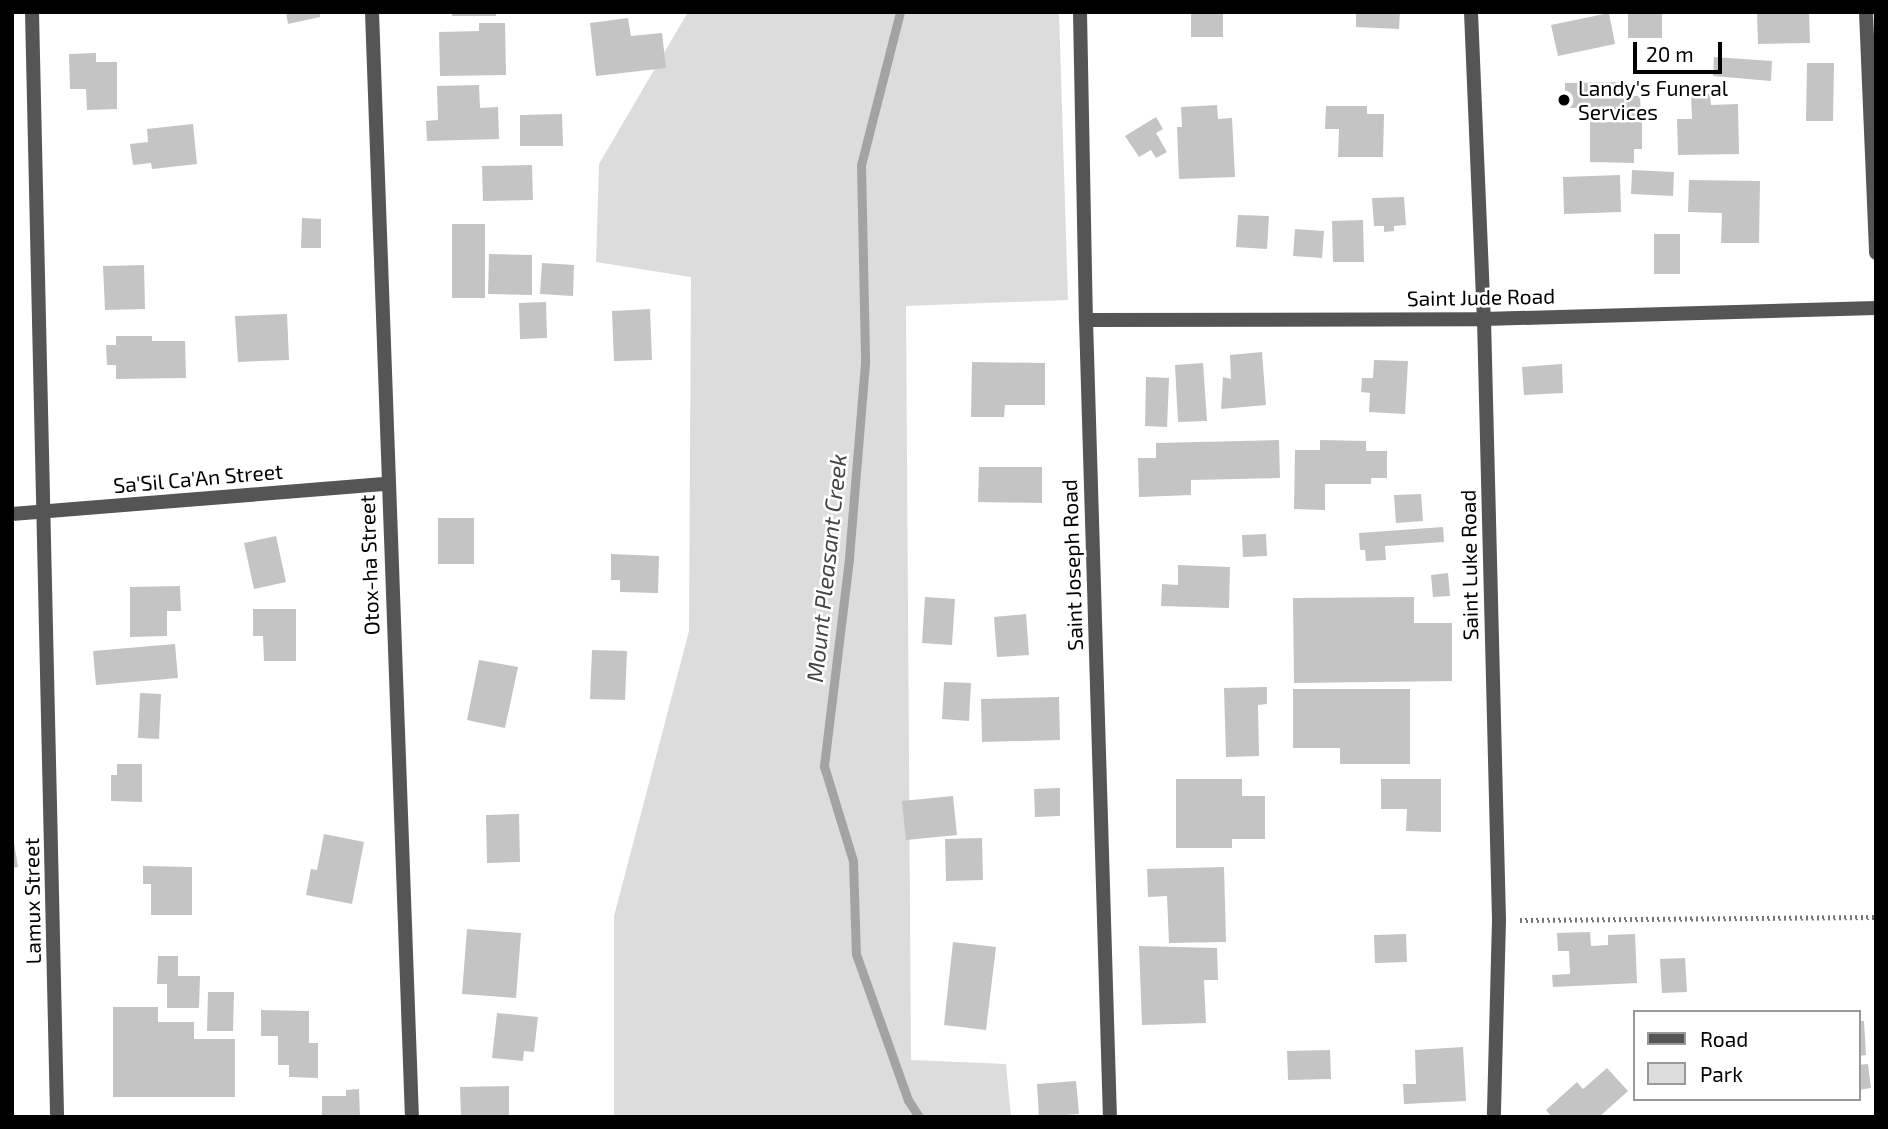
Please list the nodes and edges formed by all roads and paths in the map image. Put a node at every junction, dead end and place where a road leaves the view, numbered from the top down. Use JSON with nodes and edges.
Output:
{"nodes":[{"id":1,"x":32,"y":12,"type":"edge"},
{"id":2,"x":372,"y":12,"type":"edge"},
{"id":3,"x":1080,"y":12,"type":"edge"},
{"id":4,"x":1471,"y":12,"type":"edge"},
{"id":5,"x":1866,"y":12,"type":"edge"},
{"id":6,"x":1876,"y":253,"type":"edge"},
{"id":7,"x":1876,"y":308,"type":"edge"},
{"id":8,"x":1485,"y":319,"type":"junction"},
{"id":9,"x":1086,"y":320,"type":"junction"},
{"id":10,"x":387,"y":484,"type":"junction"},
{"id":11,"x":46,"y":512,"type":"junction"},
{"id":12,"x":12,"y":514,"type":"edge"},
{"id":13,"x":1876,"y":916,"type":"edge"},
{"id":14,"x":1499,"y":920,"type":"junction"},
{"id":15,"x":57,"y":1117,"type":"edge"},
{"id":16,"x":412,"y":1117,"type":"edge"},
{"id":17,"x":1110,"y":1117,"type":"edge"},
{"id":18,"x":1494,"y":1117,"type":"edge"}],
"edges":[{"from":1,"to":11,"type":"street","name":"Lamux Street"},
{"from":2,"to":10,"type":"street","name":"Otox-ha Street"},
{"from":3,"to":9,"type":"street","name":"Saint Joseph Road"},
{"from":4,"to":8,"type":"street","name":"Saint Luke Road"},
{"from":5,"to":6,"type":"street"},
{"from":7,"to":8,"type":"street","name":"Saint Jude Road"},
{"from":8,"to":9,"type":"street","name":"Saint Jude Road"},
{"from":8,"to":14,"type":"street","name":"Saint Luke Road"},
{"from":9,"to":17,"type":"street","name":"Saint Joseph Road"},
{"from":10,"to":11,"type":"street","name":"Sa'Sil Ca'An Street"},
{"from":10,"to":16,"type":"street","name":"Otox-ha Street"},
{"from":11,"to":12,"type":"street","name":"Sa'Sil Ca'An Street"},
{"from":11,"to":15,"type":"street","name":"Lamux Street"},
{"from":13,"to":14,"type":"path"},
{"from":14,"to":18,"type":"street","name":"Saint Luke Road"}]}
